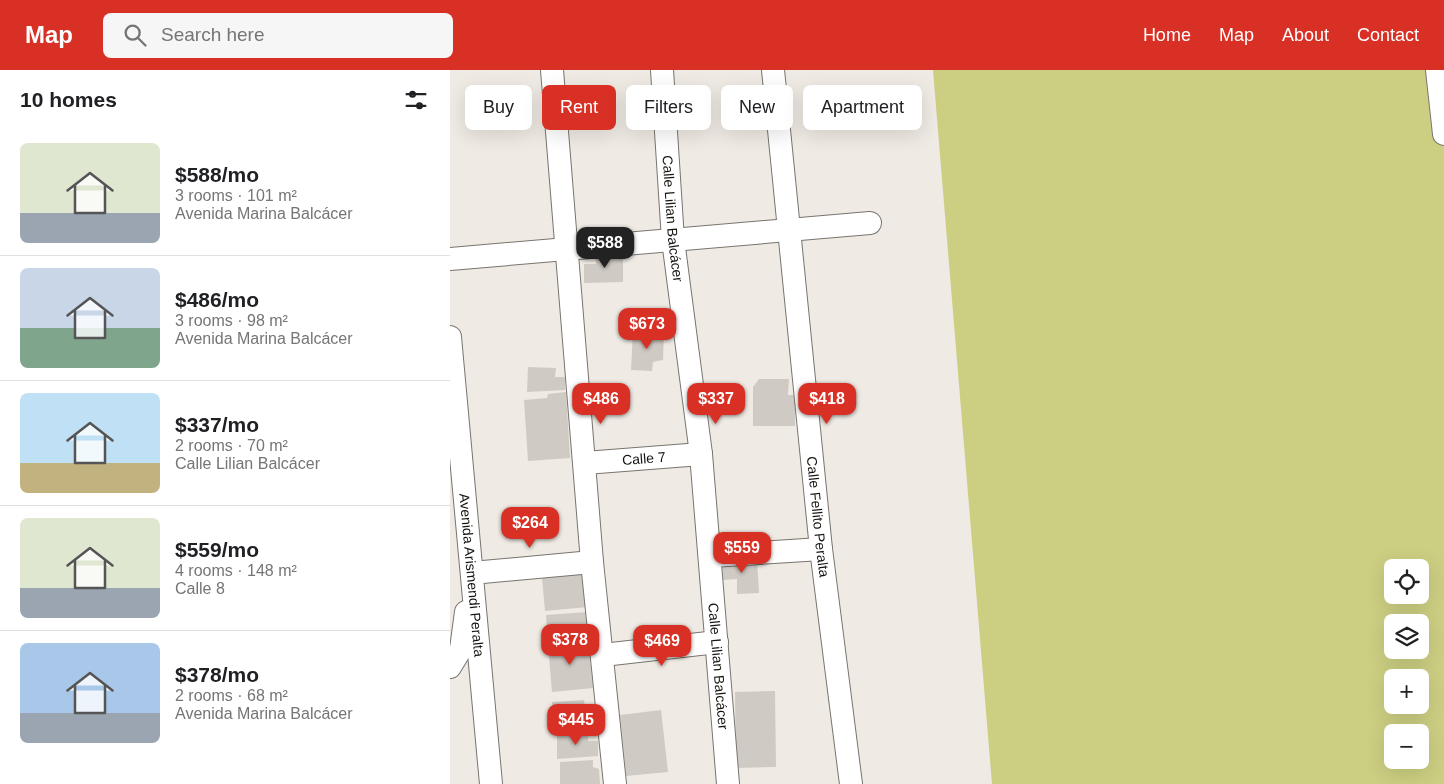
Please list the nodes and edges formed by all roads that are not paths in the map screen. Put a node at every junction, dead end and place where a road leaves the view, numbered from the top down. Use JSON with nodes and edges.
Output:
{"nodes":[{"id":1,"x":552,"y":70,"type":"edge"},
{"id":2,"x":662,"y":70,"type":"edge"},
{"id":3,"x":773,"y":70,"type":"edge"},
{"id":4,"x":1437,"y":70,"type":"edge"},
{"id":5,"x":1443,"y":122,"type":"edge"},
{"id":6,"x":870,"y":223,"type":"dead end"},
{"id":7,"x":788,"y":229,"type":"junction"},
{"id":8,"x":673,"y":240,"type":"junction"},
{"id":9,"x":568,"y":249,"type":"junction"},
{"id":10,"x":450,"y":260,"type":"edge"},
{"id":11,"x":450,"y":337,"type":"edge"},
{"id":12,"x":701,"y":454,"type":"junction"},
{"id":13,"x":585,"y":463,"type":"junction"},
{"id":14,"x":450,"y":510,"type":"edge"},
{"id":15,"x":821,"y":549,"type":"junction"},
{"id":16,"x":711,"y":556,"type":"junction"},
{"id":17,"x":592,"y":562,"type":"junction"},
{"id":18,"x":472,"y":573,"type":"junction"},
{"id":19,"x":717,"y":642,"type":"junction"},
{"id":20,"x":603,"y":655,"type":"junction"},
{"id":21,"x":450,"y":667,"type":"edge"},
{"id":22,"x":491,"y":784,"type":"edge"},
{"id":23,"x":615,"y":784,"type":"edge"},
{"id":24,"x":728,"y":784,"type":"edge"},
{"id":25,"x":851,"y":784,"type":"edge"}],
"edges":[{"from":1,"to":9,"type":"street"},
{"from":2,"to":8,"type":"street","name":"Calle Lilian Balcácer"},
{"from":3,"to":7,"type":"street","name":"Calle Fellito Peralta"},
{"from":4,"to":5,"type":"street"},
{"from":6,"to":7,"type":"street"},
{"from":7,"to":8,"type":"street"},
{"from":7,"to":15,"type":"street","name":"Calle Fellito Peralta"},
{"from":8,"to":9,"type":"street"},
{"from":8,"to":12,"type":"street","name":"Calle Lilian Balcácer"},
{"from":9,"to":10,"type":"street"},
{"from":9,"to":13,"type":"street"},
{"from":11,"to":18,"type":"street","name":"Avenida Arismendi Peralta"},
{"from":12,"to":13,"type":"street","name":"Calle 7"},
{"from":12,"to":16,"type":"street","name":"Calle Lilian Balcácer"},
{"from":13,"to":17,"type":"street"},
{"from":14,"to":18,"type":"street"},
{"from":15,"to":16,"type":"street"},
{"from":15,"to":25,"type":"street","name":"Calle Fellito Peralta"},
{"from":16,"to":19,"type":"street","name":"Calle Lilian Balcácer"},
{"from":17,"to":18,"type":"street"},
{"from":17,"to":20,"type":"street"},
{"from":18,"to":21,"type":"street"},
{"from":18,"to":22,"type":"street","name":"Avenida Arismendi Peralta"},
{"from":19,"to":20,"type":"street"},
{"from":19,"to":24,"type":"street","name":"Calle Lilian Balcácer"},
{"from":20,"to":23,"type":"street"}]}
